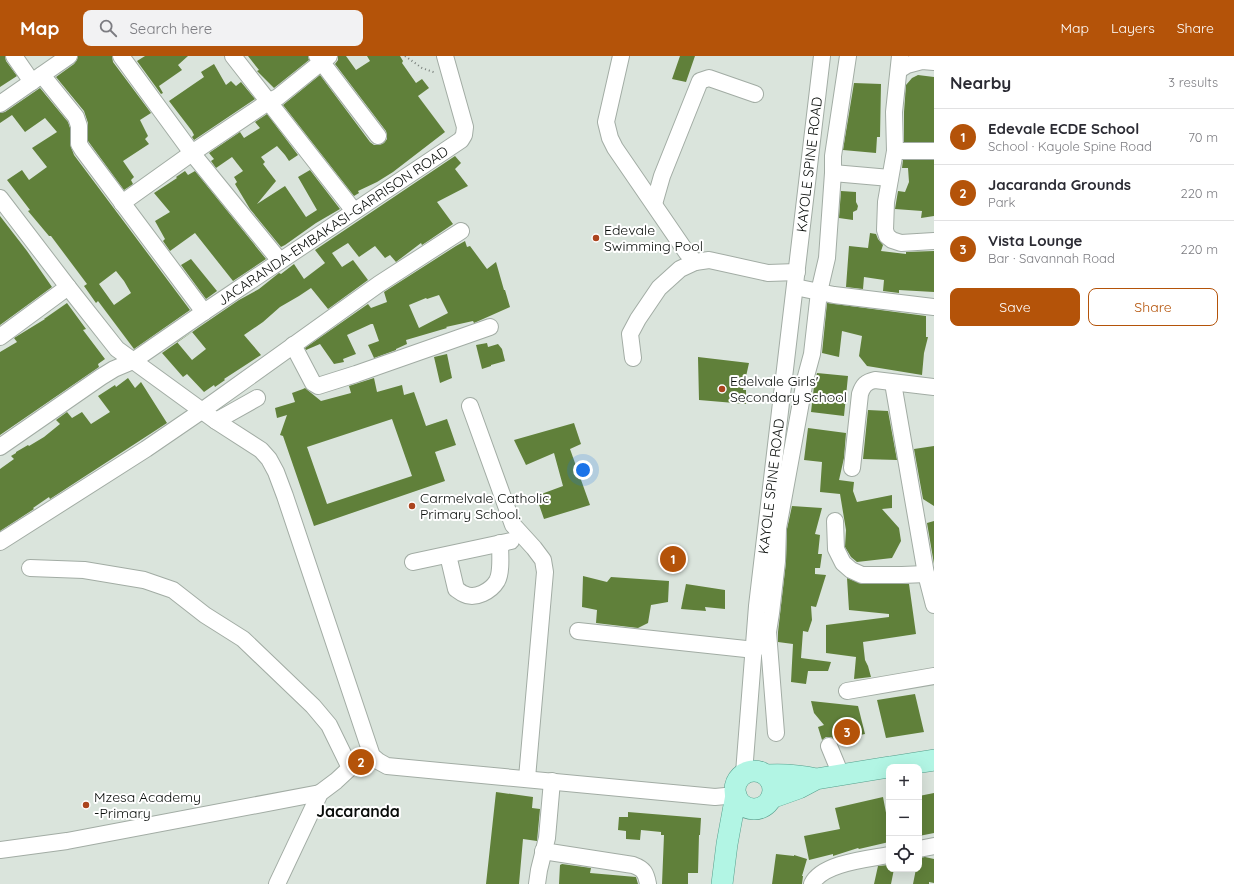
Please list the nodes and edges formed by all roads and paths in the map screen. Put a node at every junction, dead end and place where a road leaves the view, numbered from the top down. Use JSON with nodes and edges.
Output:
{"nodes":[{"id":1,"x":14,"y":56,"type":"edge"},
{"id":2,"x":69,"y":56,"type":"edge"},
{"id":3,"x":121,"y":56,"type":"edge"},
{"id":4,"x":233,"y":56,"type":"edge"},
{"id":5,"x":405,"y":56,"type":"edge"},
{"id":6,"x":445,"y":56,"type":"edge"},
{"id":7,"x":621,"y":56,"type":"edge"},
{"id":8,"x":822,"y":56,"type":"edge"},
{"id":9,"x":848,"y":56,"type":"edge"},
{"id":10,"x":322,"y":58,"type":"edge"},
{"id":11,"x":934,"y":62,"type":"edge"},
{"id":12,"x":900,"y":63,"type":"edge"},
{"id":13,"x":450,"y":78,"type":"junction"},
{"id":14,"x":37,"y":79,"type":"junction"},
{"id":15,"x":755,"y":94,"type":"dead end"},
{"id":16,"x":268,"y":102,"type":"junction"},
{"id":17,"x":0,"y":104,"type":"edge"},
{"id":18,"x":378,"y":136,"type":"dead end"},
{"id":19,"x":895,"y":151,"type":"junction"},
{"id":20,"x":934,"y":151,"type":"edge"},
{"id":21,"x":192,"y":153,"type":"junction"},
{"id":22,"x":833,"y":172,"type":"junction"},
{"id":23,"x":890,"y":178,"type":"junction"},
{"id":24,"x":0,"y":198,"type":"edge"},
{"id":25,"x":122,"y":203,"type":"junction"},
{"id":26,"x":654,"y":204,"type":"junction"},
{"id":27,"x":354,"y":211,"type":"junction"},
{"id":28,"x":461,"y":231,"type":"dead end"},
{"id":29,"x":934,"y":241,"type":"edge"},
{"id":30,"x":280,"y":261,"type":"junction"},
{"id":31,"x":695,"y":262,"type":"junction"},
{"id":32,"x":796,"y":280,"type":"junction"},
{"id":33,"x":68,"y":286,"type":"junction"},
{"id":34,"x":819,"y":292,"type":"junction"},
{"id":35,"x":934,"y":307,"type":"edge"},
{"id":36,"x":204,"y":312,"type":"junction"},
{"id":37,"x":490,"y":327,"type":"dead end"},
{"id":38,"x":0,"y":337,"type":"edge"},
{"id":39,"x":293,"y":345,"type":"junction"},
{"id":40,"x":633,"y":358,"type":"dead end"},
{"id":41,"x":133,"y":361,"type":"junction"},
{"id":42,"x":893,"y":383,"type":"junction"},
{"id":43,"x":934,"y":387,"type":"edge"},
{"id":44,"x":257,"y":398,"type":"dead end"},
{"id":45,"x":470,"y":406,"type":"dead end"},
{"id":46,"x":202,"y":410,"type":"junction"},
{"id":47,"x":216,"y":421,"type":"junction"},
{"id":48,"x":0,"y":447,"type":"edge"},
{"id":49,"x":852,"y":468,"type":"dead end"},
{"id":50,"x":835,"y":521,"type":"dead end"},
{"id":51,"x":524,"y":538,"type":"junction"},
{"id":52,"x":0,"y":542,"type":"edge"},
{"id":53,"x":500,"y":543,"type":"junction"},
{"id":54,"x":448,"y":555,"type":"junction"},
{"id":55,"x":770,"y":560,"type":"junction"},
{"id":56,"x":413,"y":562,"type":"dead end"},
{"id":57,"x":30,"y":568,"type":"dead end"},
{"id":58,"x":926,"y":574,"type":"junction"},
{"id":59,"x":934,"y":601,"type":"edge"},
{"id":60,"x":578,"y":632,"type":"dead end"},
{"id":61,"x":755,"y":650,"type":"junction"},
{"id":62,"x":934,"y":676,"type":"edge"},
{"id":63,"x":847,"y":691,"type":"dead end"},
{"id":64,"x":776,"y":733,"type":"dead end"},
{"id":65,"x":829,"y":746,"type":"dead end"},
{"id":66,"x":372,"y":756,"type":"junction"},
{"id":67,"x":934,"y":760,"type":"edge"},
{"id":68,"x":909,"y":764,"type":"edge"},
{"id":69,"x":350,"y":768,"type":"junction"},
{"id":70,"x":886,"y":768,"type":"edge"},
{"id":71,"x":744,"y":773,"type":"junction"},
{"id":72,"x":766,"y":775,"type":"junction"},
{"id":73,"x":841,"y":775,"type":"junction"},
{"id":74,"x":527,"y":778,"type":"junction"},
{"id":75,"x":816,"y":779,"type":"junction"},
{"id":76,"x":552,"y":781,"type":"junction"},
{"id":77,"x":320,"y":792,"type":"junction"},
{"id":78,"x":736,"y":795,"type":"junction"},
{"id":79,"x":765,"y":803,"type":"junction"},
{"id":80,"x":727,"y":844,"type":"junction"},
{"id":81,"x":934,"y":846,"type":"edge"},
{"id":82,"x":922,"y":848,"type":"edge"},
{"id":83,"x":0,"y":850,"type":"edge"},
{"id":84,"x":543,"y":851,"type":"junction"},
{"id":85,"x":886,"y":856,"type":"edge"},
{"id":86,"x":277,"y":884,"type":"edge"},
{"id":87,"x":537,"y":884,"type":"edge"},
{"id":88,"x":648,"y":884,"type":"edge"},
{"id":89,"x":722,"y":884,"type":"edge"},
{"id":90,"x":812,"y":884,"type":"edge"}],
"edges":[{"from":1,"to":14,"type":"street"},
{"from":2,"to":14,"type":"street"},
{"from":3,"to":21,"type":"street"},
{"from":4,"to":16,"type":"street"},
{"from":5,"to":13,"type":"path"},
{"from":6,"to":13,"type":"street","name":"JACARANDA-EMBAKASI-GARRISON ROAD"},
{"from":7,"to":26,"type":"street"},
{"from":8,"to":32,"type":"street","name":"KAYOLE SPINE ROAD"},
{"from":9,"to":22,"type":"street"},
{"from":10,"to":16,"type":"street"},
{"from":10,"to":18,"type":"street"},
{"from":11,"to":12,"type":"street"},
{"from":12,"to":19,"type":"street"},
{"from":13,"to":27,"type":"street","name":"JACARANDA-EMBAKASI-GARRISON ROAD"},
{"from":14,"to":17,"type":"street"},
{"from":14,"to":25,"type":"street"},
{"from":15,"to":26,"type":"street"},
{"from":16,"to":21,"type":"street"},
{"from":16,"to":27,"type":"street"},
{"from":19,"to":20,"type":"street"},
{"from":19,"to":23,"type":"street"},
{"from":21,"to":25,"type":"street"},
{"from":21,"to":30,"type":"street"},
{"from":22,"to":23,"type":"street"},
{"from":22,"to":34,"type":"street"},
{"from":23,"to":29,"type":"street"},
{"from":24,"to":33,"type":"street"},
{"from":25,"to":36,"type":"street"},
{"from":26,"to":31,"type":"street"},
{"from":27,"to":30,"type":"street","name":"JACARANDA-EMBAKASI-GARRISON ROAD"},
{"from":28,"to":39,"type":"street"},
{"from":30,"to":36,"type":"street","name":"JACARANDA-EMBAKASI-GARRISON ROAD"},
{"from":31,"to":32,"type":"street"},
{"from":31,"to":40,"type":"street"},
{"from":32,"to":34,"type":"street"},
{"from":32,"to":55,"type":"street","name":"KAYOLE SPINE ROAD"},
{"from":33,"to":38,"type":"street"},
{"from":33,"to":41,"type":"street"},
{"from":34,"to":35,"type":"street"},
{"from":34,"to":55,"type":"street"},
{"from":36,"to":41,"type":"street","name":"JACARANDA-EMBAKASI-GARRISON ROAD"},
{"from":37,"to":39,"type":"street"},
{"from":39,"to":46,"type":"street"},
{"from":41,"to":46,"type":"street"},
{"from":41,"to":48,"type":"street","name":"JACARANDA-EMBAKASI-GARRISON ROAD"},
{"from":42,"to":43,"type":"street"},
{"from":42,"to":49,"type":"street"},
{"from":42,"to":58,"type":"street"},
{"from":44,"to":47,"type":"street"},
{"from":45,"to":51,"type":"street"},
{"from":46,"to":47,"type":"street"},
{"from":46,"to":52,"type":"street"},
{"from":47,"to":66,"type":"street"},
{"from":50,"to":58,"type":"street"},
{"from":51,"to":53,"type":"street"},
{"from":51,"to":74,"type":"street"},
{"from":53,"to":54,"type":"street"},
{"from":53,"to":54,"type":"street"},
{"from":54,"to":56,"type":"street"},
{"from":55,"to":61,"type":"street","name":"KAYOLE SPINE ROAD"},
{"from":55,"to":64,"type":"street"},
{"from":57,"to":69,"type":"street"},
{"from":58,"to":59,"type":"street"},
{"from":60,"to":61,"type":"street"},
{"from":61,"to":71,"type":"street","name":"KAYOLE SPINE ROAD"},
{"from":62,"to":63,"type":"street"},
{"from":65,"to":73,"type":"street"},
{"from":66,"to":69,"type":"street"},
{"from":66,"to":74,"type":"street"},
{"from":67,"to":68,"type":"main road"},
{"from":69,"to":77,"type":"street"},
{"from":70,"to":73,"type":"main road"},
{"from":71,"to":72,"type":"main road"},
{"from":71,"to":78,"type":"main road"},
{"from":72,"to":75,"type":"main road"},
{"from":72,"to":79,"type":"main road"},
{"from":73,"to":75,"type":"main road"},
{"from":74,"to":76,"type":"street"},
{"from":75,"to":79,"type":"main road"},
{"from":76,"to":78,"type":"street"},
{"from":76,"to":84,"type":"street"},
{"from":77,"to":83,"type":"street"},
{"from":77,"to":86,"type":"street"},
{"from":78,"to":79,"type":"main road"},
{"from":78,"to":80,"type":"main road"},
{"from":79,"to":80,"type":"main road"},
{"from":80,"to":89,"type":"main road"},
{"from":81,"to":82,"type":"street"},
{"from":84,"to":87,"type":"street"},
{"from":84,"to":88,"type":"street"},
{"from":85,"to":90,"type":"street"}]}
